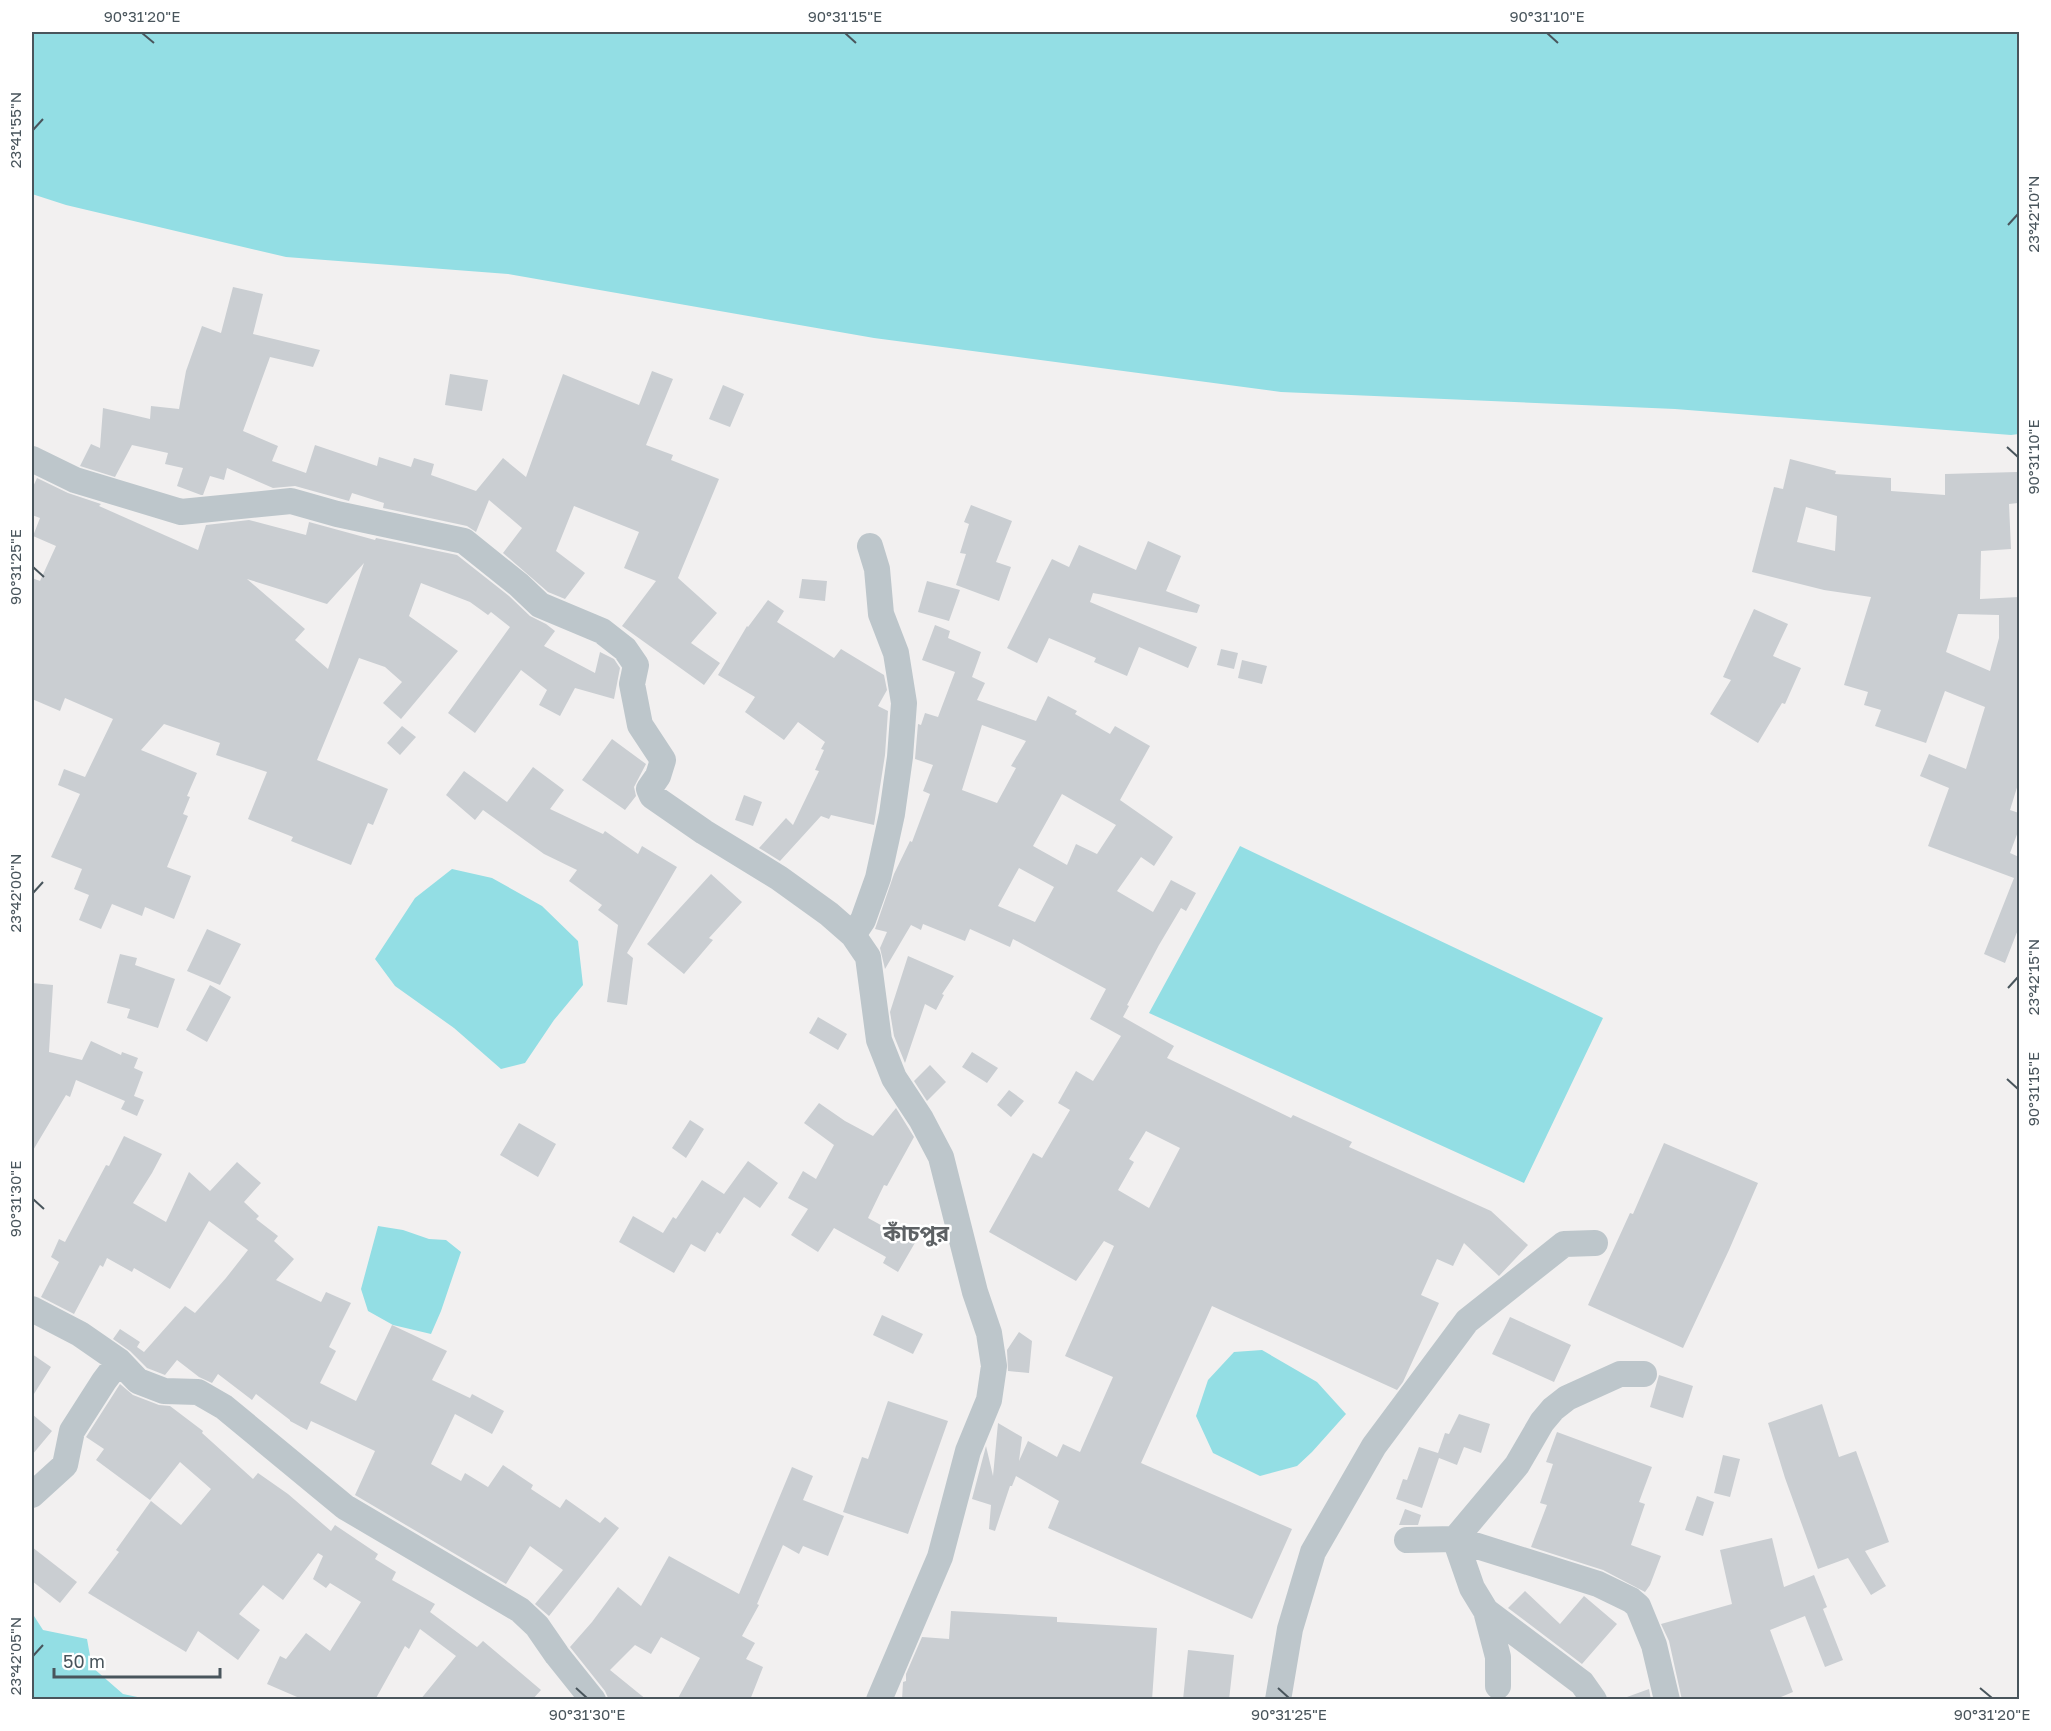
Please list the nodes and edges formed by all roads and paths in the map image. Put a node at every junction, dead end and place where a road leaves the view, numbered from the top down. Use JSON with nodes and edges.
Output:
{"nodes":[{"id":1,"x":32,"y":459,"type":"edge"},
{"id":2,"x":870,"y":546,"type":"dead end"},
{"id":3,"x":853,"y":935,"type":"junction"},
{"id":4,"x":1595,"y":1243,"type":"dead end"},
{"id":5,"x":32,"y":1309,"type":"edge"},
{"id":6,"x":119,"y":1361,"type":"junction"},
{"id":7,"x":1644,"y":1374,"type":"dead end"},
{"id":8,"x":32,"y":1496,"type":"edge"},
{"id":9,"x":1455,"y":1539,"type":"junction"},
{"id":10,"x":1407,"y":1540,"type":"dead end"},
{"id":11,"x":1486,"y":1611,"type":"junction"},
{"id":12,"x":1498,"y":1686,"type":"dead end"},
{"id":13,"x":593,"y":1700,"type":"edge"},
{"id":14,"x":879,"y":1700,"type":"edge"},
{"id":15,"x":1278,"y":1700,"type":"edge"},
{"id":16,"x":1594,"y":1700,"type":"edge"},
{"id":17,"x":1667,"y":1700,"type":"edge"}],
"edges":[{"from":1,"to":3,"type":"street"},
{"from":2,"to":3,"type":"street"},
{"from":3,"to":14,"type":"street"},
{"from":4,"to":15,"type":"street"},
{"from":5,"to":6,"type":"street"},
{"from":6,"to":8,"type":"street"},
{"from":6,"to":13,"type":"street"},
{"from":7,"to":9,"type":"street"},
{"from":9,"to":10,"type":"street"},
{"from":9,"to":11,"type":"street"},
{"from":9,"to":17,"type":"street"},
{"from":11,"to":12,"type":"street"},
{"from":11,"to":16,"type":"street"}]}
